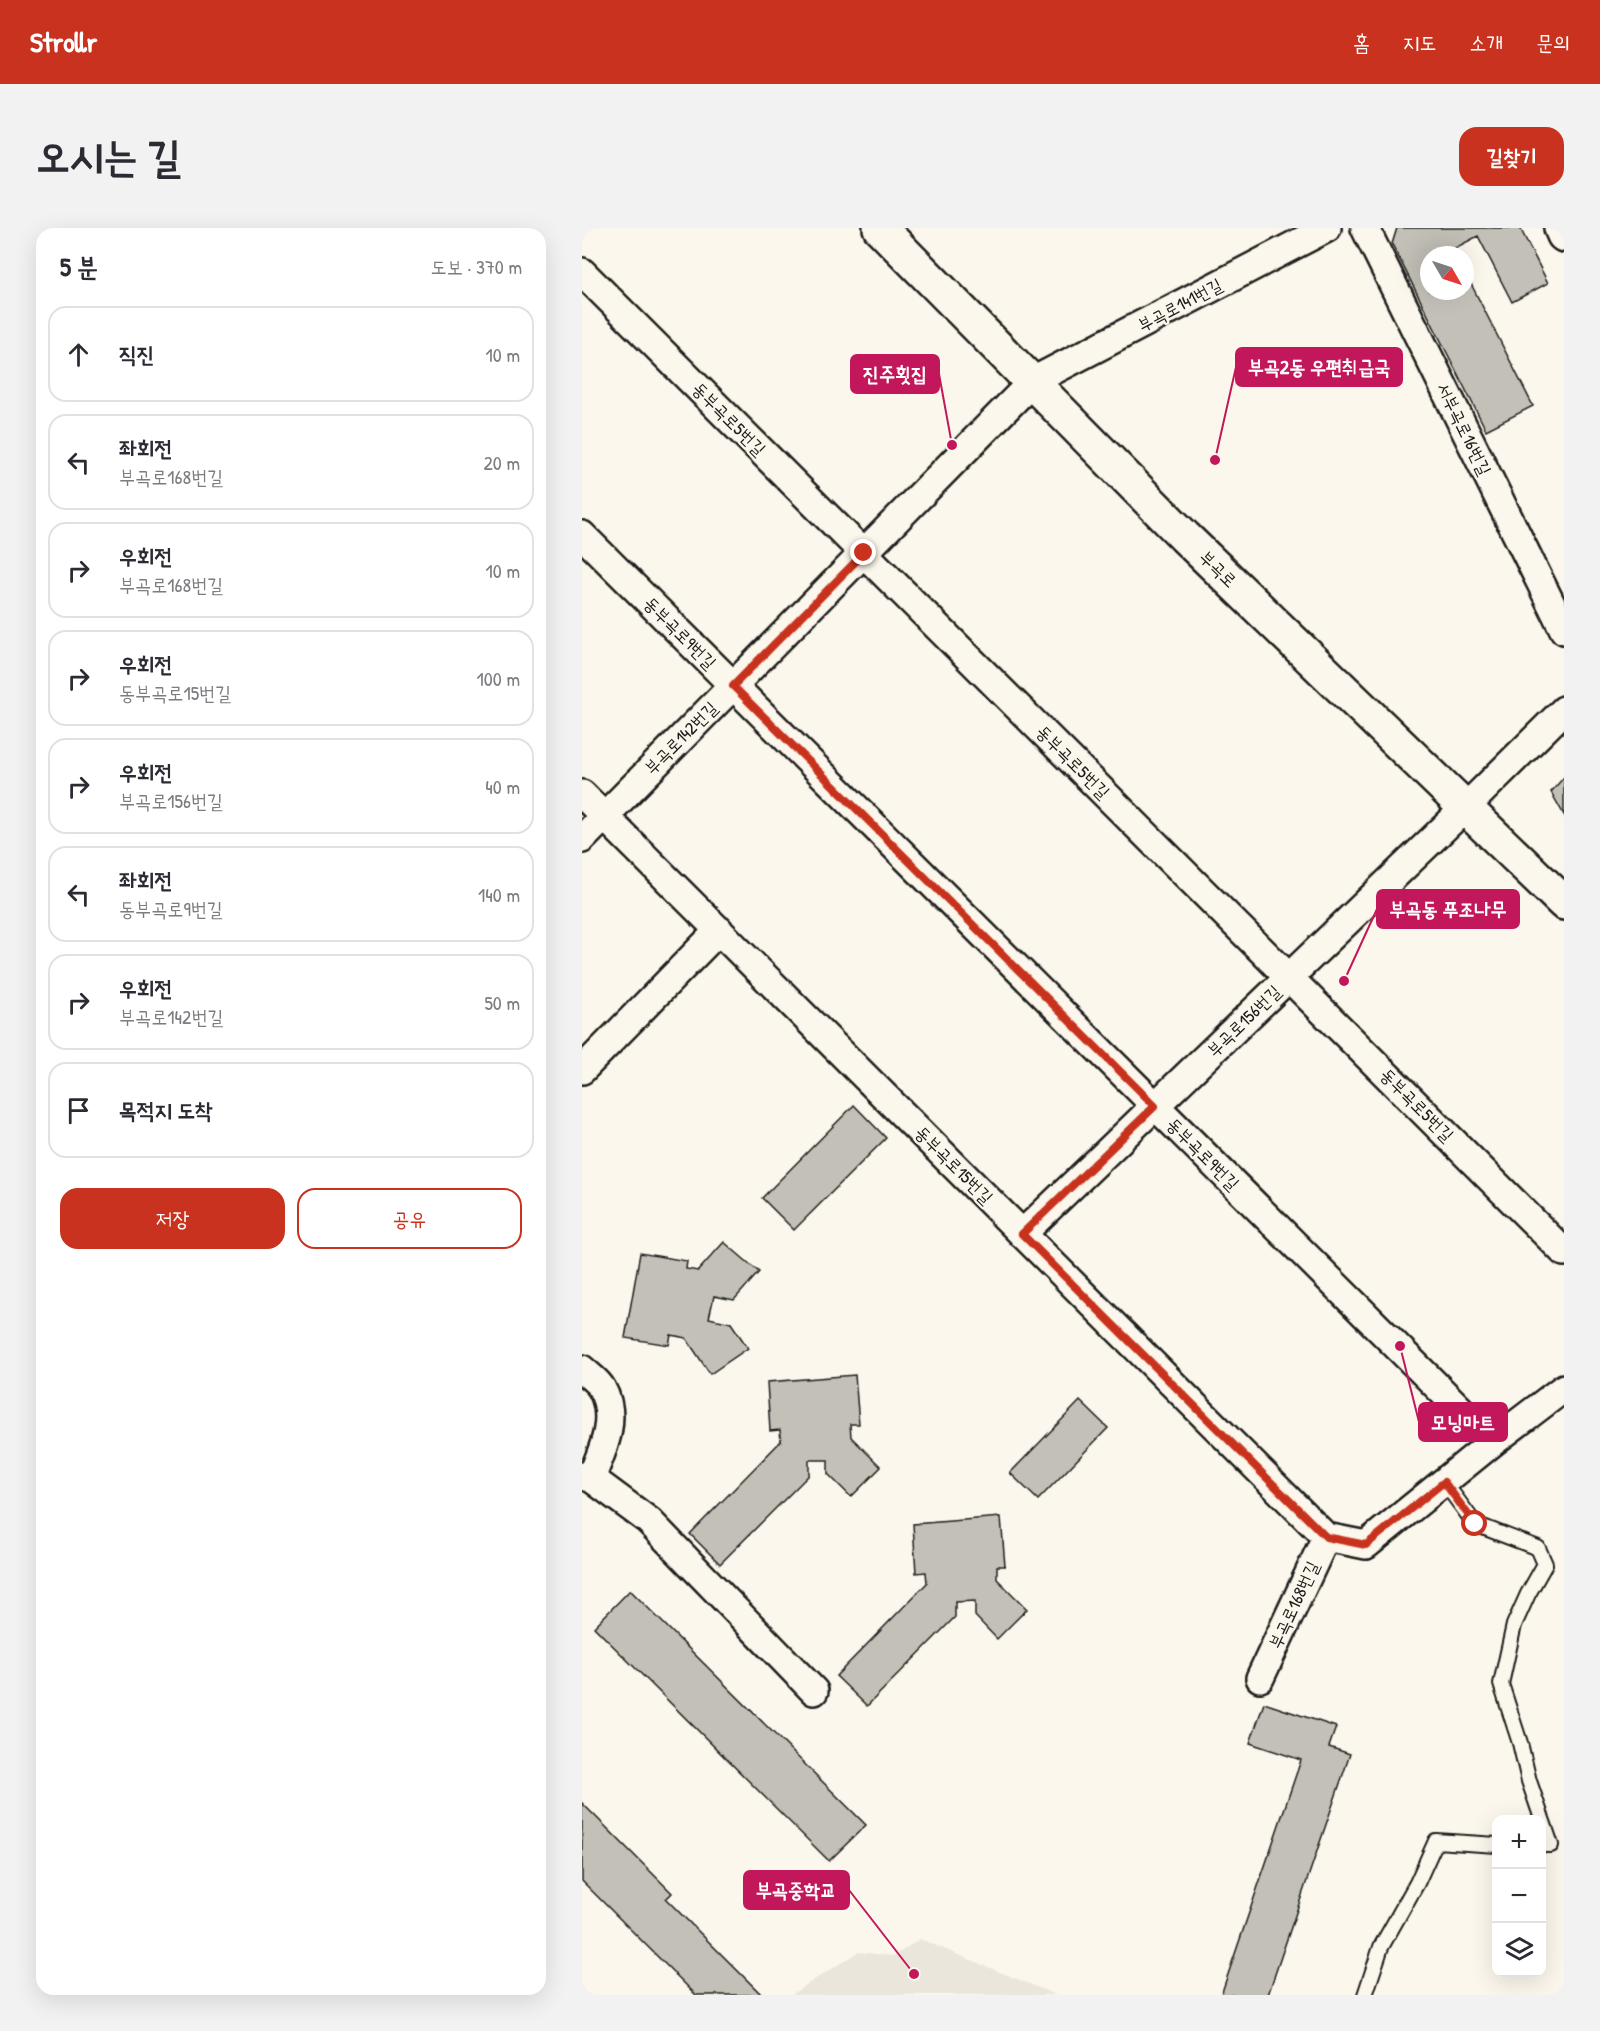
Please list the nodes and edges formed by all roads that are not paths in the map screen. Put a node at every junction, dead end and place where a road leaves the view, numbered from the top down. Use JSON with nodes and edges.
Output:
{"nodes":[{"id":1,"x":880,"y":228,"type":"edge"},
{"id":2,"x":1327,"y":228,"type":"edge"},
{"id":3,"x":1365,"y":228,"type":"edge"},
{"id":4,"x":1561,"y":228,"type":"edge"},
{"id":5,"x":1564,"y":235,"type":"edge"},
{"id":6,"x":582,"y":272,"type":"edge"},
{"id":7,"x":1033,"y":381,"type":"junction"},
{"id":8,"x":582,"y":535,"type":"edge"},
{"id":9,"x":864,"y":553,"type":"junction"},
{"id":10,"x":1564,"y":630,"type":"edge"},
{"id":11,"x":733,"y":686,"type":"junction"},
{"id":12,"x":1564,"y":710,"type":"edge"},
{"id":13,"x":582,"y":794,"type":"edge"},
{"id":14,"x":1465,"y":808,"type":"junction"},
{"id":15,"x":604,"y":816,"type":"junction"},
{"id":16,"x":582,"y":839,"type":"edge"},
{"id":17,"x":1564,"y":903,"type":"edge"},
{"id":18,"x":719,"y":930,"type":"junction"},
{"id":19,"x":1289,"y":977,"type":"junction"},
{"id":20,"x":582,"y":1070,"type":"edge"},
{"id":21,"x":1155,"y":1106,"type":"junction"},
{"id":22,"x":1022,"y":1234,"type":"junction"},
{"id":23,"x":1564,"y":1252,"type":"edge"},
{"id":24,"x":582,"y":1369,"type":"edge"},
{"id":25,"x":1564,"y":1388,"type":"edge"},
{"id":26,"x":1493,"y":1442,"type":"junction"},
{"id":27,"x":586,"y":1477,"type":"edge"},
{"id":28,"x":1444,"y":1482,"type":"junction"},
{"id":29,"x":1326,"y":1537,"type":"junction"},
{"id":30,"x":1260,"y":1678,"type":"dead end"},
{"id":31,"x":814,"y":1691,"type":"dead end"},
{"id":32,"x":1541,"y":1815,"type":"edge"},
{"id":33,"x":1546,"y":1830,"type":"edge"},
{"id":34,"x":1492,"y":1845,"type":"edge"},
{"id":35,"x":1546,"y":1845,"type":"edge"},
{"id":36,"x":1365,"y":1995,"type":"edge"}],
"edges":[{"from":1,"to":7,"type":"street","name":"부곡로"},
{"from":2,"to":7,"type":"street","name":"부곡로141번길"},
{"from":3,"to":10,"type":"street","name":"서부곡로16번길"},
{"from":4,"to":5,"type":"street"},
{"from":6,"to":9,"type":"street","name":"동부곡로5번길"},
{"from":7,"to":9,"type":"street","name":"부곡로142번길"},
{"from":7,"to":14,"type":"street","name":"부곡로"},
{"from":8,"to":11,"type":"street","name":"동부곡로9번길"},
{"from":9,"to":11,"type":"street","name":"부곡로142번길"},
{"from":9,"to":19,"type":"street","name":"동부곡로5번길"},
{"from":11,"to":15,"type":"street","name":"부곡로142번길"},
{"from":11,"to":21,"type":"street","name":"동부곡로9번길"},
{"from":12,"to":14,"type":"street","name":"부곡로156번길"},
{"from":13,"to":15,"type":"street","name":"동부곡로15번길"},
{"from":14,"to":17,"type":"street","name":"부곡로"},
{"from":14,"to":19,"type":"street","name":"부곡로156번길"},
{"from":15,"to":16,"type":"street","name":"부곡로142번길"},
{"from":15,"to":18,"type":"street","name":"동부곡로15번길"},
{"from":18,"to":20,"type":"street"},
{"from":18,"to":22,"type":"street","name":"동부곡로15번길"},
{"from":19,"to":21,"type":"street","name":"부곡로156번길"},
{"from":19,"to":23,"type":"street","name":"동부곡로5번길"},
{"from":21,"to":22,"type":"street","name":"부곡로156번길"},
{"from":21,"to":26,"type":"street","name":"동부곡로9번길"},
{"from":22,"to":29,"type":"street","name":"동부곡로15번길"},
{"from":24,"to":27,"type":"street"},
{"from":25,"to":26,"type":"street"},
{"from":26,"to":28,"type":"street"},
{"from":27,"to":31,"type":"street"},
{"from":28,"to":29,"type":"street"},
{"from":28,"to":32,"type":"lane"},
{"from":29,"to":30,"type":"street","name":"부곡로168번길"},
{"from":33,"to":35,"type":"lane"},
{"from":34,"to":36,"type":"lane"}]}
